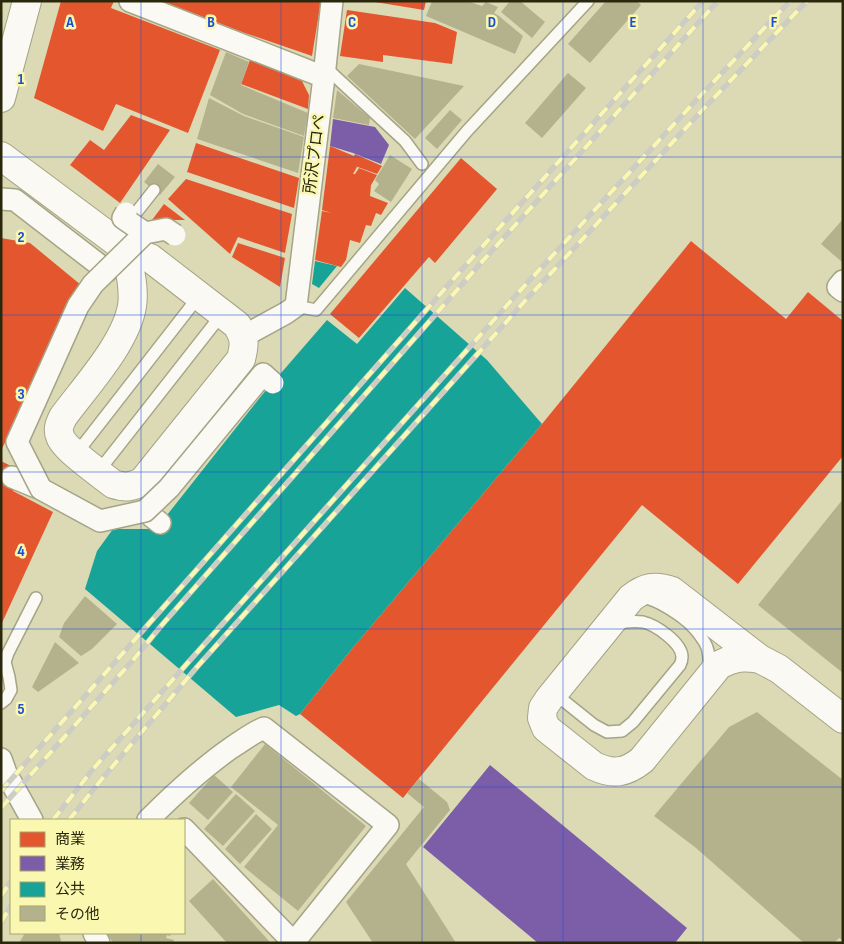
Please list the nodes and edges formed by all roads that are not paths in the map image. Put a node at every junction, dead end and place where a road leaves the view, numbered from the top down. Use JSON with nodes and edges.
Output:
{"nodes":[{"id":1,"x":130,"y":1,"type":"edge"},
{"id":2,"x":332,"y":1,"type":"edge"},
{"id":3,"x":588,"y":1,"type":"edge"},
{"id":4,"x":23,"y":4,"type":"edge"},
{"id":5,"x":325,"y":72,"type":"junction"},
{"id":6,"x":1,"y":98,"type":"edge"},
{"id":7,"x":1,"y":156,"type":"edge"},
{"id":8,"x":422,"y":164,"type":"dead end"},
{"id":9,"x":154,"y":190,"type":"dead end"},
{"id":10,"x":1,"y":199,"type":"edge"},
{"id":11,"x":126,"y":213,"type":"dead end"},
{"id":12,"x":176,"y":235,"type":"dead end"},
{"id":13,"x":129,"y":241,"type":"junction"},
{"id":14,"x":107,"y":271,"type":"junction"},
{"id":15,"x":843,"y":281,"type":"edge"},
{"id":16,"x":843,"y":290,"type":"edge"},
{"id":17,"x":199,"y":296,"type":"junction"},
{"id":18,"x":296,"y":306,"type":"junction"},
{"id":19,"x":222,"y":314,"type":"junction"},
{"id":20,"x":244,"y":336,"type":"junction"},
{"id":21,"x":273,"y":383,"type":"dead end"},
{"id":22,"x":76,"y":454,"type":"junction"},
{"id":23,"x":98,"y":472,"type":"junction"},
{"id":24,"x":12,"y":477,"type":"dead end"},
{"id":25,"x":41,"y":489,"type":"junction"},
{"id":26,"x":36,"y":598,"type":"dead end"},
{"id":27,"x":631,"y":598,"type":"junction"},
{"id":28,"x":609,"y":625,"type":"junction"},
{"id":29,"x":760,"y":659,"type":"junction"},
{"id":30,"x":705,"y":682,"type":"junction"},
{"id":31,"x":554,"y":692,"type":"junction"},
{"id":32,"x":1,"y":703,"type":"edge"},
{"id":33,"x":843,"y":719,"type":"edge"},
{"id":34,"x":1,"y":759,"type":"edge"},
{"id":35,"x":162,"y":816,"type":"edge"},
{"id":36,"x":31,"y":819,"type":"edge"},
{"id":37,"x":185,"y":829,"type":"edge"},
{"id":38,"x":294,"y":942,"type":"edge"}],
"edges":[{"from":1,"to":5,"type":"street"},
{"from":2,"to":5,"type":"street","name":"所沢プロペ"},
{"from":3,"to":18,"type":"lane"},
{"from":4,"to":6,"type":"street"},
{"from":5,"to":8,"type":"lane"},
{"from":5,"to":18,"type":"street","name":"所沢プロペ"},
{"from":7,"to":13,"type":"street"},
{"from":9,"to":13,"type":"lane"},
{"from":10,"to":14,"type":"street"},
{"from":11,"to":13,"type":"street","bridge":true},
{"from":12,"to":13,"type":"street","bridge":true},
{"from":13,"to":14,"type":"street","bridge":true},
{"from":13,"to":17,"type":"street"},
{"from":13,"to":22,"type":"street"},
{"from":14,"to":25,"type":"street","bridge":true},
{"from":15,"to":16,"type":"street"},
{"from":17,"to":19,"type":"street"},
{"from":17,"to":22,"type":"lane"},
{"from":18,"to":20,"type":"street"},
{"from":19,"to":20,"type":"street"},
{"from":19,"to":23,"type":"lane"},
{"from":20,"to":23,"type":"street"},
{"from":21,"to":25,"type":"street","bridge":true},
{"from":22,"to":23,"type":"street"},
{"from":24,"to":25,"type":"street"},
{"from":26,"to":32,"type":"lane"},
{"from":27,"to":28,"type":"street"},
{"from":27,"to":29,"type":"street"},
{"from":27,"to":30,"type":"lane"},
{"from":28,"to":31,"type":"street"},
{"from":28,"to":31,"type":"lane"},
{"from":29,"to":30,"type":"street"},
{"from":29,"to":33,"type":"street"},
{"from":30,"to":31,"type":"street"},
{"from":34,"to":36,"type":"street"},
{"from":35,"to":38,"type":"street"},
{"from":37,"to":38,"type":"street"}]}
